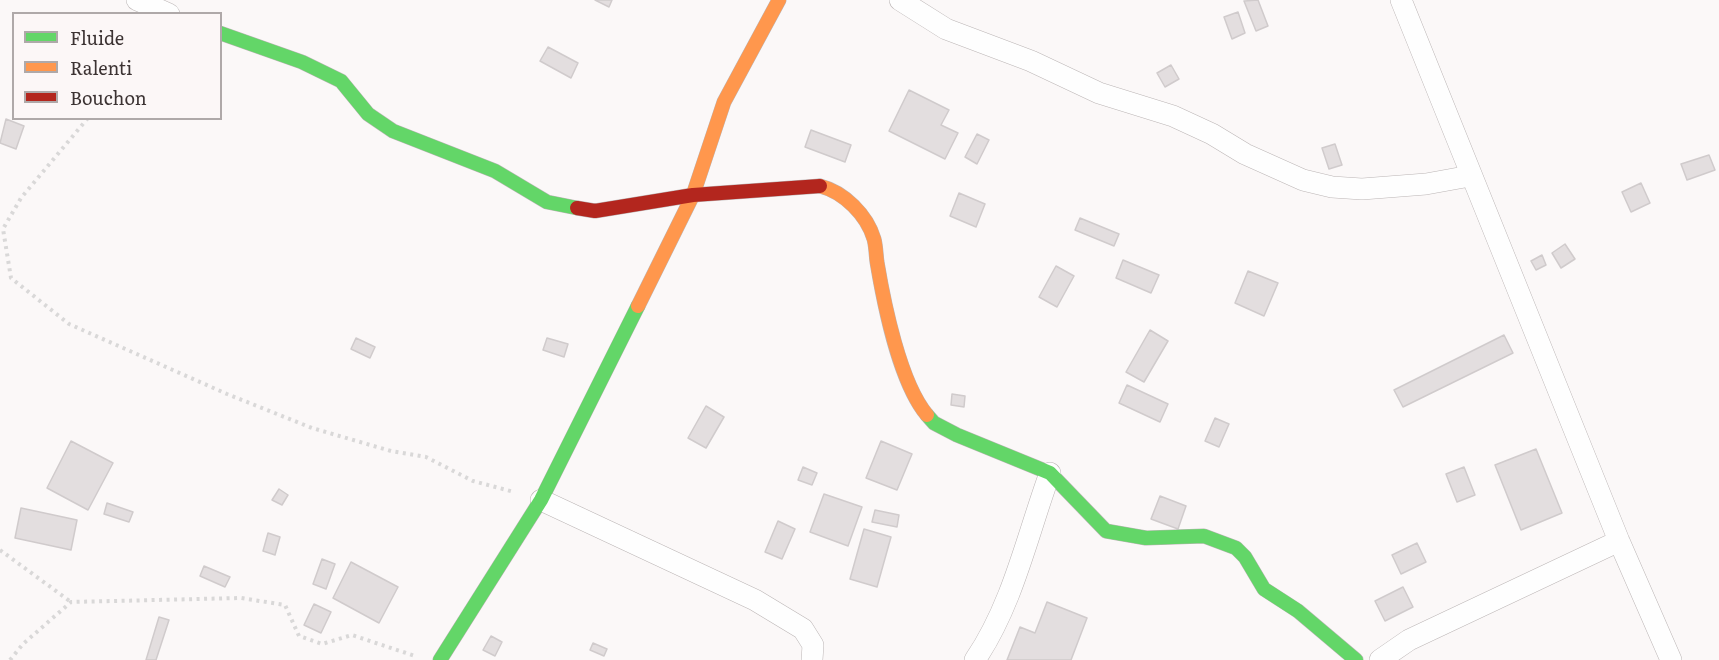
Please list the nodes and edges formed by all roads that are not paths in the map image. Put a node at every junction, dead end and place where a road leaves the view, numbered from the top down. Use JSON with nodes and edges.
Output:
{"nodes":[{"id":1,"x":137,"y":0,"type":"edge"},
{"id":2,"x":779,"y":0,"type":"edge"},
{"id":3,"x":900,"y":0,"type":"edge"},
{"id":4,"x":1401,"y":0,"type":"edge"},
{"id":5,"x":164,"y":12,"type":"edge"},
{"id":6,"x":222,"y":34,"type":"edge"},
{"id":7,"x":1470,"y":176,"type":"junction"},
{"id":8,"x":693,"y":195,"type":"junction"},
{"id":9,"x":1050,"y":473,"type":"junction"},
{"id":10,"x":541,"y":500,"type":"junction"},
{"id":11,"x":1618,"y":541,"type":"junction"},
{"id":12,"x":440,"y":660,"type":"edge"},
{"id":13,"x":812,"y":660,"type":"edge"},
{"id":14,"x":975,"y":660,"type":"edge"},
{"id":15,"x":1356,"y":660,"type":"edge"},
{"id":16,"x":1380,"y":660,"type":"edge"},
{"id":17,"x":1671,"y":660,"type":"edge"}],
"edges":[{"from":1,"to":5,"type":"street"},
{"from":2,"to":8,"type":"street"},
{"from":3,"to":7,"type":"street"},
{"from":4,"to":7,"type":"street"},
{"from":6,"to":8,"type":"street"},
{"from":7,"to":11,"type":"street"},
{"from":8,"to":9,"type":"street"},
{"from":8,"to":10,"type":"street"},
{"from":9,"to":14,"type":"street"},
{"from":9,"to":15,"type":"street"},
{"from":10,"to":12,"type":"street"},
{"from":10,"to":13,"type":"street"},
{"from":11,"to":16,"type":"street"},
{"from":11,"to":17,"type":"street"}]}
